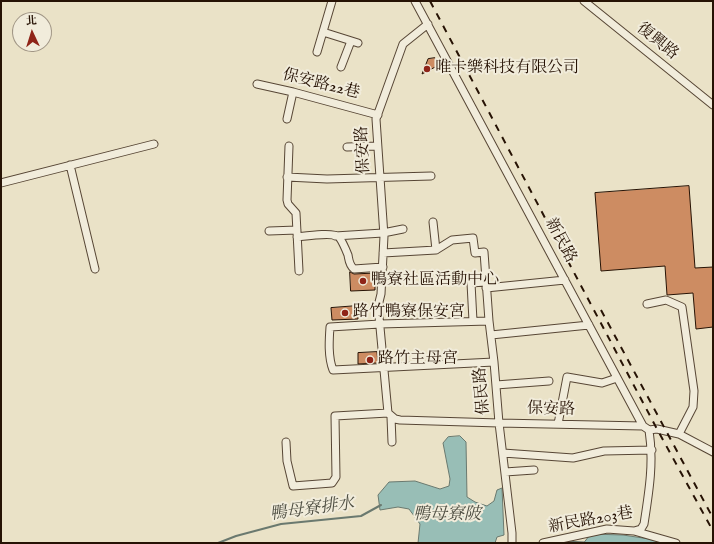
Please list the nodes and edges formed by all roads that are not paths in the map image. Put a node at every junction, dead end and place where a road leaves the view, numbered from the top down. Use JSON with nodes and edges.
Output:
{"nodes":[{"id":1,"x":332,"y":1,"type":"edge"},
{"id":2,"x":415,"y":1,"type":"edge"},
{"id":3,"x":584,"y":1,"type":"edge"},
{"id":4,"x":428,"y":24,"type":"junction"},
{"id":5,"x":323,"y":32,"type":"junction"},
{"id":6,"x":317,"y":52,"type":"dead end"},
{"id":7,"x":341,"y":67,"type":"dead end"},
{"id":8,"x":257,"y":84,"type":"dead end"},
{"id":9,"x":293,"y":92,"type":"junction"},
{"id":10,"x":713,"y":105,"type":"edge"},
{"id":11,"x":378,"y":115,"type":"junction"},
{"id":12,"x":287,"y":119,"type":"dead end"},
{"id":13,"x":154,"y":144,"type":"dead end"},
{"id":14,"x":289,"y":146,"type":"dead end"},
{"id":15,"x":377,"y":146,"type":"junction"},
{"id":16,"x":347,"y":147,"type":"dead end"},
{"id":17,"x":70,"y":165,"type":"junction"},
{"id":18,"x":431,"y":176,"type":"dead end"},
{"id":19,"x":287,"y":177,"type":"junction"},
{"id":20,"x":380,"y":178,"type":"junction"},
{"id":21,"x":1,"y":183,"type":"edge"},
{"id":22,"x":433,"y":222,"type":"dead end"},
{"id":23,"x":403,"y":229,"type":"dead end"},
{"id":24,"x":269,"y":231,"type":"dead end"},
{"id":25,"x":297,"y":233,"type":"junction"},
{"id":26,"x":383,"y":233,"type":"junction"},
{"id":27,"x":335,"y":236,"type":"junction"},
{"id":28,"x":436,"y":250,"type":"junction"},
{"id":29,"x":383,"y":253,"type":"junction"},
{"id":30,"x":383,"y":267,"type":"junction"},
{"id":31,"x":95,"y":268,"type":"dead end"},
{"id":32,"x":299,"y":271,"type":"dead end"},
{"id":33,"x":565,"y":280,"type":"junction"},
{"id":34,"x":486,"y":285,"type":"junction"},
{"id":35,"x":647,"y":304,"type":"dead end"},
{"id":36,"x":473,"y":321,"type":"junction"},
{"id":37,"x":489,"y":321,"type":"junction"},
{"id":38,"x":380,"y":324,"type":"junction"},
{"id":39,"x":589,"y":326,"type":"junction"},
{"id":40,"x":491,"y":335,"type":"junction"},
{"id":41,"x":494,"y":362,"type":"junction"},
{"id":42,"x":384,"y":367,"type":"junction"},
{"id":43,"x":617,"y":378,"type":"junction"},
{"id":44,"x":549,"y":381,"type":"dead end"},
{"id":45,"x":496,"y":385,"type":"junction"},
{"id":46,"x":390,"y":415,"type":"junction"},
{"id":47,"x":499,"y":423,"type":"junction"},
{"id":48,"x":558,"y":424,"type":"junction"},
{"id":49,"x":646,"y":428,"type":"junction"},
{"id":50,"x":679,"y":434,"type":"junction"},
{"id":51,"x":286,"y":442,"type":"dead end"},
{"id":52,"x":392,"y":442,"type":"dead end"},
{"id":53,"x":652,"y":450,"type":"junction"},
{"id":54,"x":713,"y":452,"type":"edge"},
{"id":55,"x":503,"y":453,"type":"junction"},
{"id":56,"x":534,"y":470,"type":"dead end"},
{"id":57,"x":505,"y":472,"type":"junction"},
{"id":58,"x":634,"y":531,"type":"junction"},
{"id":59,"x":512,"y":543,"type":"edge"},
{"id":60,"x":543,"y":543,"type":"edge"},
{"id":61,"x":676,"y":543,"type":"edge"}],
"edges":[{"from":1,"to":5,"type":"street"},
{"from":2,"to":4,"type":"street","name":"新民路"},
{"from":3,"to":10,"type":"street","name":"復興路"},
{"from":4,"to":11,"type":"street","name":"保安路"},
{"from":4,"to":33,"type":"street","name":"新民路"},
{"from":5,"to":6,"type":"street"},
{"from":5,"to":7,"type":"street"},
{"from":8,"to":9,"type":"street","name":"保安路22巷"},
{"from":9,"to":11,"type":"street","name":"保安路22巷"},
{"from":9,"to":12,"type":"street"},
{"from":11,"to":15,"type":"street","name":"保安路"},
{"from":13,"to":17,"type":"street"},
{"from":14,"to":19,"type":"street"},
{"from":15,"to":16,"type":"street"},
{"from":15,"to":20,"type":"street","name":"保安路"},
{"from":17,"to":21,"type":"street"},
{"from":17,"to":31,"type":"street"},
{"from":18,"to":20,"type":"street"},
{"from":19,"to":20,"type":"street"},
{"from":19,"to":25,"type":"street"},
{"from":20,"to":26,"type":"street","name":"保安路"},
{"from":22,"to":28,"type":"street"},
{"from":23,"to":26,"type":"street"},
{"from":24,"to":25,"type":"street"},
{"from":25,"to":27,"type":"street"},
{"from":25,"to":32,"type":"street"},
{"from":26,"to":27,"type":"street"},
{"from":26,"to":29,"type":"street","name":"保安路"},
{"from":27,"to":30,"type":"street"},
{"from":28,"to":29,"type":"street"},
{"from":28,"to":34,"type":"street"},
{"from":29,"to":30,"type":"street","name":"保安路"},
{"from":30,"to":38,"type":"street","name":"保安路"},
{"from":33,"to":34,"type":"street"},
{"from":33,"to":39,"type":"street","name":"新民路"},
{"from":34,"to":36,"type":"street"},
{"from":34,"to":37,"type":"street"},
{"from":35,"to":50,"type":"street"},
{"from":36,"to":37,"type":"street"},
{"from":36,"to":38,"type":"street"},
{"from":37,"to":40,"type":"street"},
{"from":38,"to":42,"type":"street","name":"保安路"},
{"from":38,"to":42,"type":"street"},
{"from":39,"to":40,"type":"street"},
{"from":39,"to":43,"type":"street","name":"新民路"},
{"from":40,"to":41,"type":"street","name":"保民路"},
{"from":41,"to":42,"type":"street"},
{"from":41,"to":45,"type":"street","name":"保民路"},
{"from":42,"to":46,"type":"street","name":"保安路"},
{"from":43,"to":48,"type":"street"},
{"from":43,"to":49,"type":"street","name":"新民路"},
{"from":44,"to":45,"type":"street"},
{"from":45,"to":47,"type":"street","name":"保民路"},
{"from":46,"to":47,"type":"street","name":"保安路"},
{"from":46,"to":51,"type":"street","name":"保安路"},
{"from":46,"to":52,"type":"street"},
{"from":47,"to":48,"type":"street","name":"保安路"},
{"from":47,"to":55,"type":"street","name":"保民路"},
{"from":48,"to":49,"type":"street","name":"保安路"},
{"from":49,"to":50,"type":"street"},
{"from":49,"to":53,"type":"street","name":"新民路203巷"},
{"from":50,"to":54,"type":"street"},
{"from":53,"to":55,"type":"street"},
{"from":53,"to":58,"type":"street","name":"新民路203巷"},
{"from":55,"to":57,"type":"street","name":"保民路"},
{"from":56,"to":57,"type":"street"},
{"from":57,"to":59,"type":"street","name":"保民路"},
{"from":58,"to":60,"type":"street","name":"新民路203巷"},
{"from":58,"to":61,"type":"street"}]}
